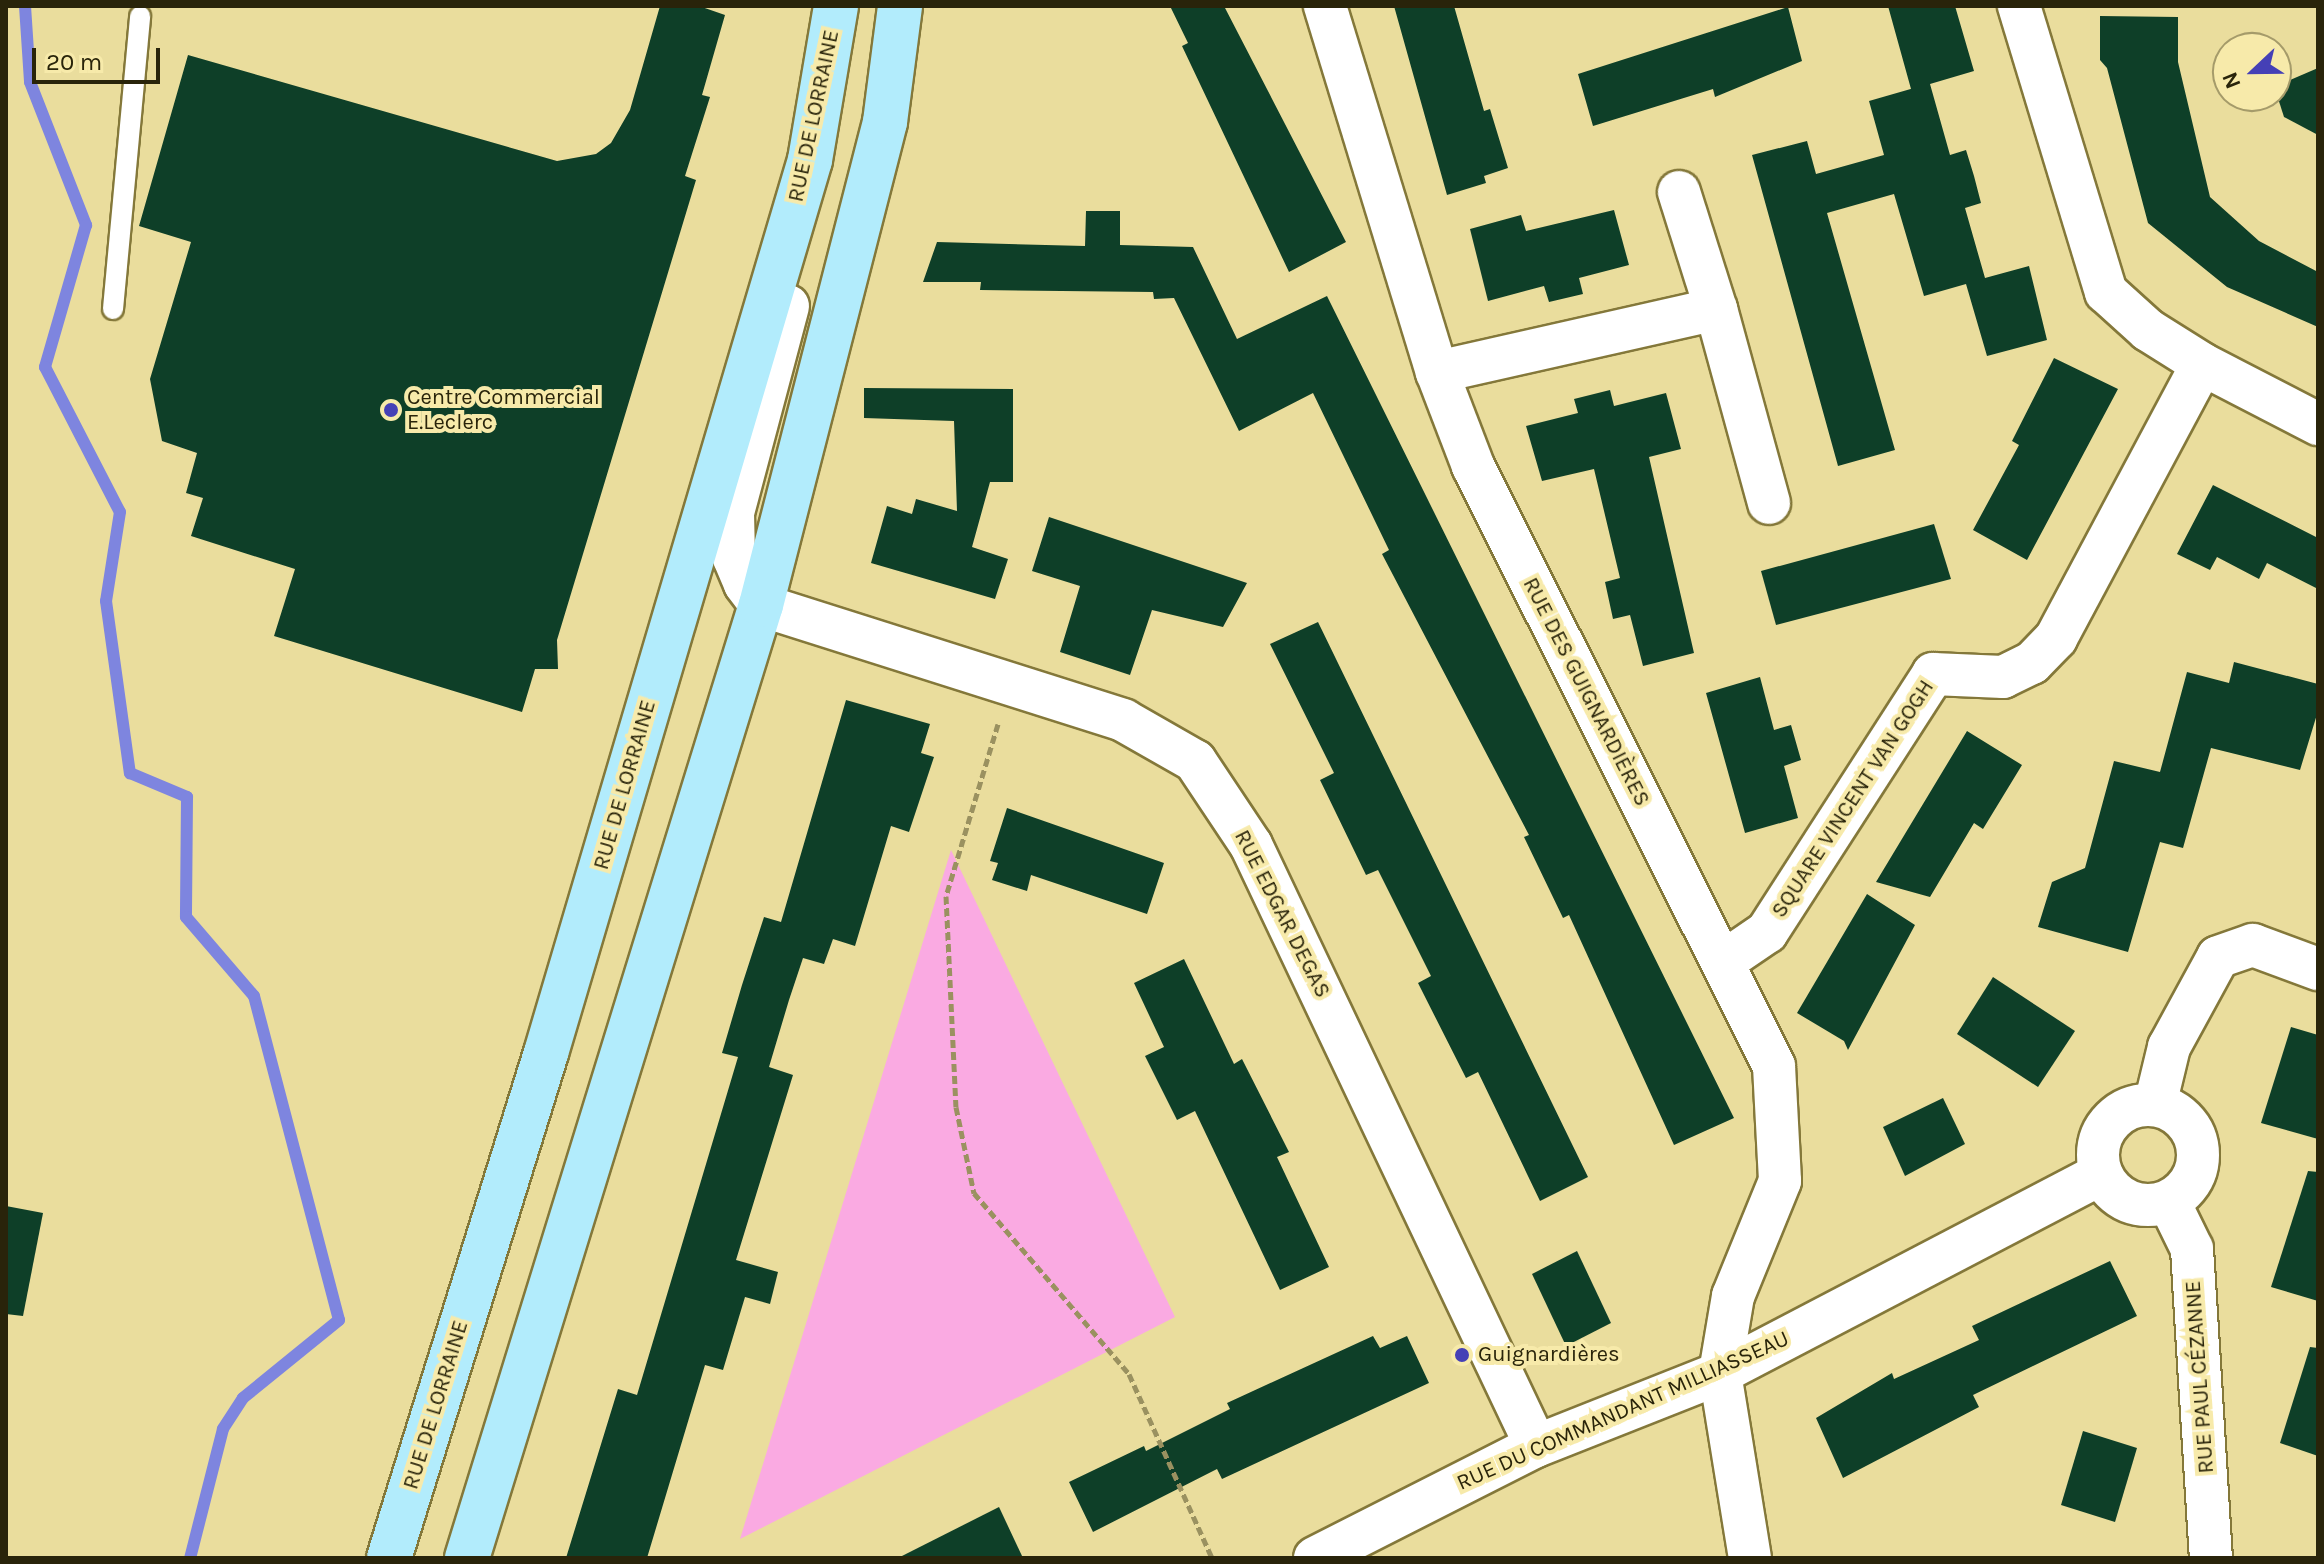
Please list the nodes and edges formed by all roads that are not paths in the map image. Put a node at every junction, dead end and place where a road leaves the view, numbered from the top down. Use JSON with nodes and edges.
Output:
{"nodes":[{"id":1,"x":836,"y":6,"type":"edge"},
{"id":2,"x":900,"y":6,"type":"edge"},
{"id":3,"x":1325,"y":6,"type":"edge"},
{"id":4,"x":2019,"y":6,"type":"edge"},
{"id":5,"x":140,"y":16,"type":"dead end"},
{"id":6,"x":810,"y":160,"type":"junction"},
{"id":7,"x":1679,"y":192,"type":"dead end"},
{"id":8,"x":113,"y":309,"type":"dead end"},
{"id":9,"x":1716,"y":309,"type":"junction"},
{"id":10,"x":2202,"y":364,"type":"junction"},
{"id":11,"x":1437,"y":372,"type":"junction"},
{"id":12,"x":2318,"y":424,"type":"edge"},
{"id":13,"x":1769,"y":503,"type":"dead end"},
{"id":14,"x":761,"y":605,"type":"junction"},
{"id":15,"x":1723,"y":962,"type":"junction"},
{"id":16,"x":2318,"y":969,"type":"edge"},
{"id":17,"x":2155,"y":1105,"type":"junction"},
{"id":18,"x":2101,"y":1174,"type":"junction"},
{"id":19,"x":2169,"y":1202,"type":"junction"},
{"id":20,"x":1720,"y":1373,"type":"junction"},
{"id":21,"x":1536,"y":1446,"type":"junction"},
{"id":22,"x":389,"y":1558,"type":"edge"},
{"id":23,"x":467,"y":1558,"type":"edge"},
{"id":24,"x":1315,"y":1558,"type":"edge"},
{"id":25,"x":1750,"y":1558,"type":"edge"},
{"id":26,"x":2211,"y":1558,"type":"edge"}],
"edges":[{"from":1,"to":6,"type":"main road","name":"RUE DE LORRAINE"},
{"from":2,"to":14,"type":"main road"},
{"from":3,"to":11,"type":"street","name":"RUE DES GUIGNARDIÈRES"},
{"from":4,"to":10,"type":"street"},
{"from":5,"to":8,"type":"lane"},
{"from":6,"to":14,"type":"street"},
{"from":6,"to":22,"type":"main road","name":"RUE DE LORRAINE"},
{"from":7,"to":9,"type":"street"},
{"from":9,"to":11,"type":"street"},
{"from":9,"to":13,"type":"street"},
{"from":10,"to":12,"type":"street"},
{"from":10,"to":15,"type":"street","name":"SQUARE VINCENT VAN GOGH"},
{"from":11,"to":15,"type":"street","name":"RUE DES GUIGNARDIÈRES"},
{"from":14,"to":21,"type":"street","name":"RUE EDGAR DEGAS"},
{"from":14,"to":23,"type":"main road"},
{"from":15,"to":20,"type":"street","name":"RUE DES GUIGNARDIÈRES"},
{"from":16,"to":17,"type":"street"},
{"from":17,"to":18,"type":"street"},
{"from":17,"to":19,"type":"street"},
{"from":18,"to":19,"type":"street"},
{"from":18,"to":20,"type":"street","name":"RUE DU COMMANDANT MILLIASSEAU"},
{"from":19,"to":26,"type":"street","name":"RUE PAUL CÉZANNE"},
{"from":20,"to":21,"type":"street","name":"RUE DU COMMANDANT MILLIASSEAU"},
{"from":20,"to":25,"type":"street","name":"RUE DES GUIGNARDIÈRES"},
{"from":21,"to":24,"type":"street","name":"RUE DU COMMANDANT MILLIASSEAU"}]}
